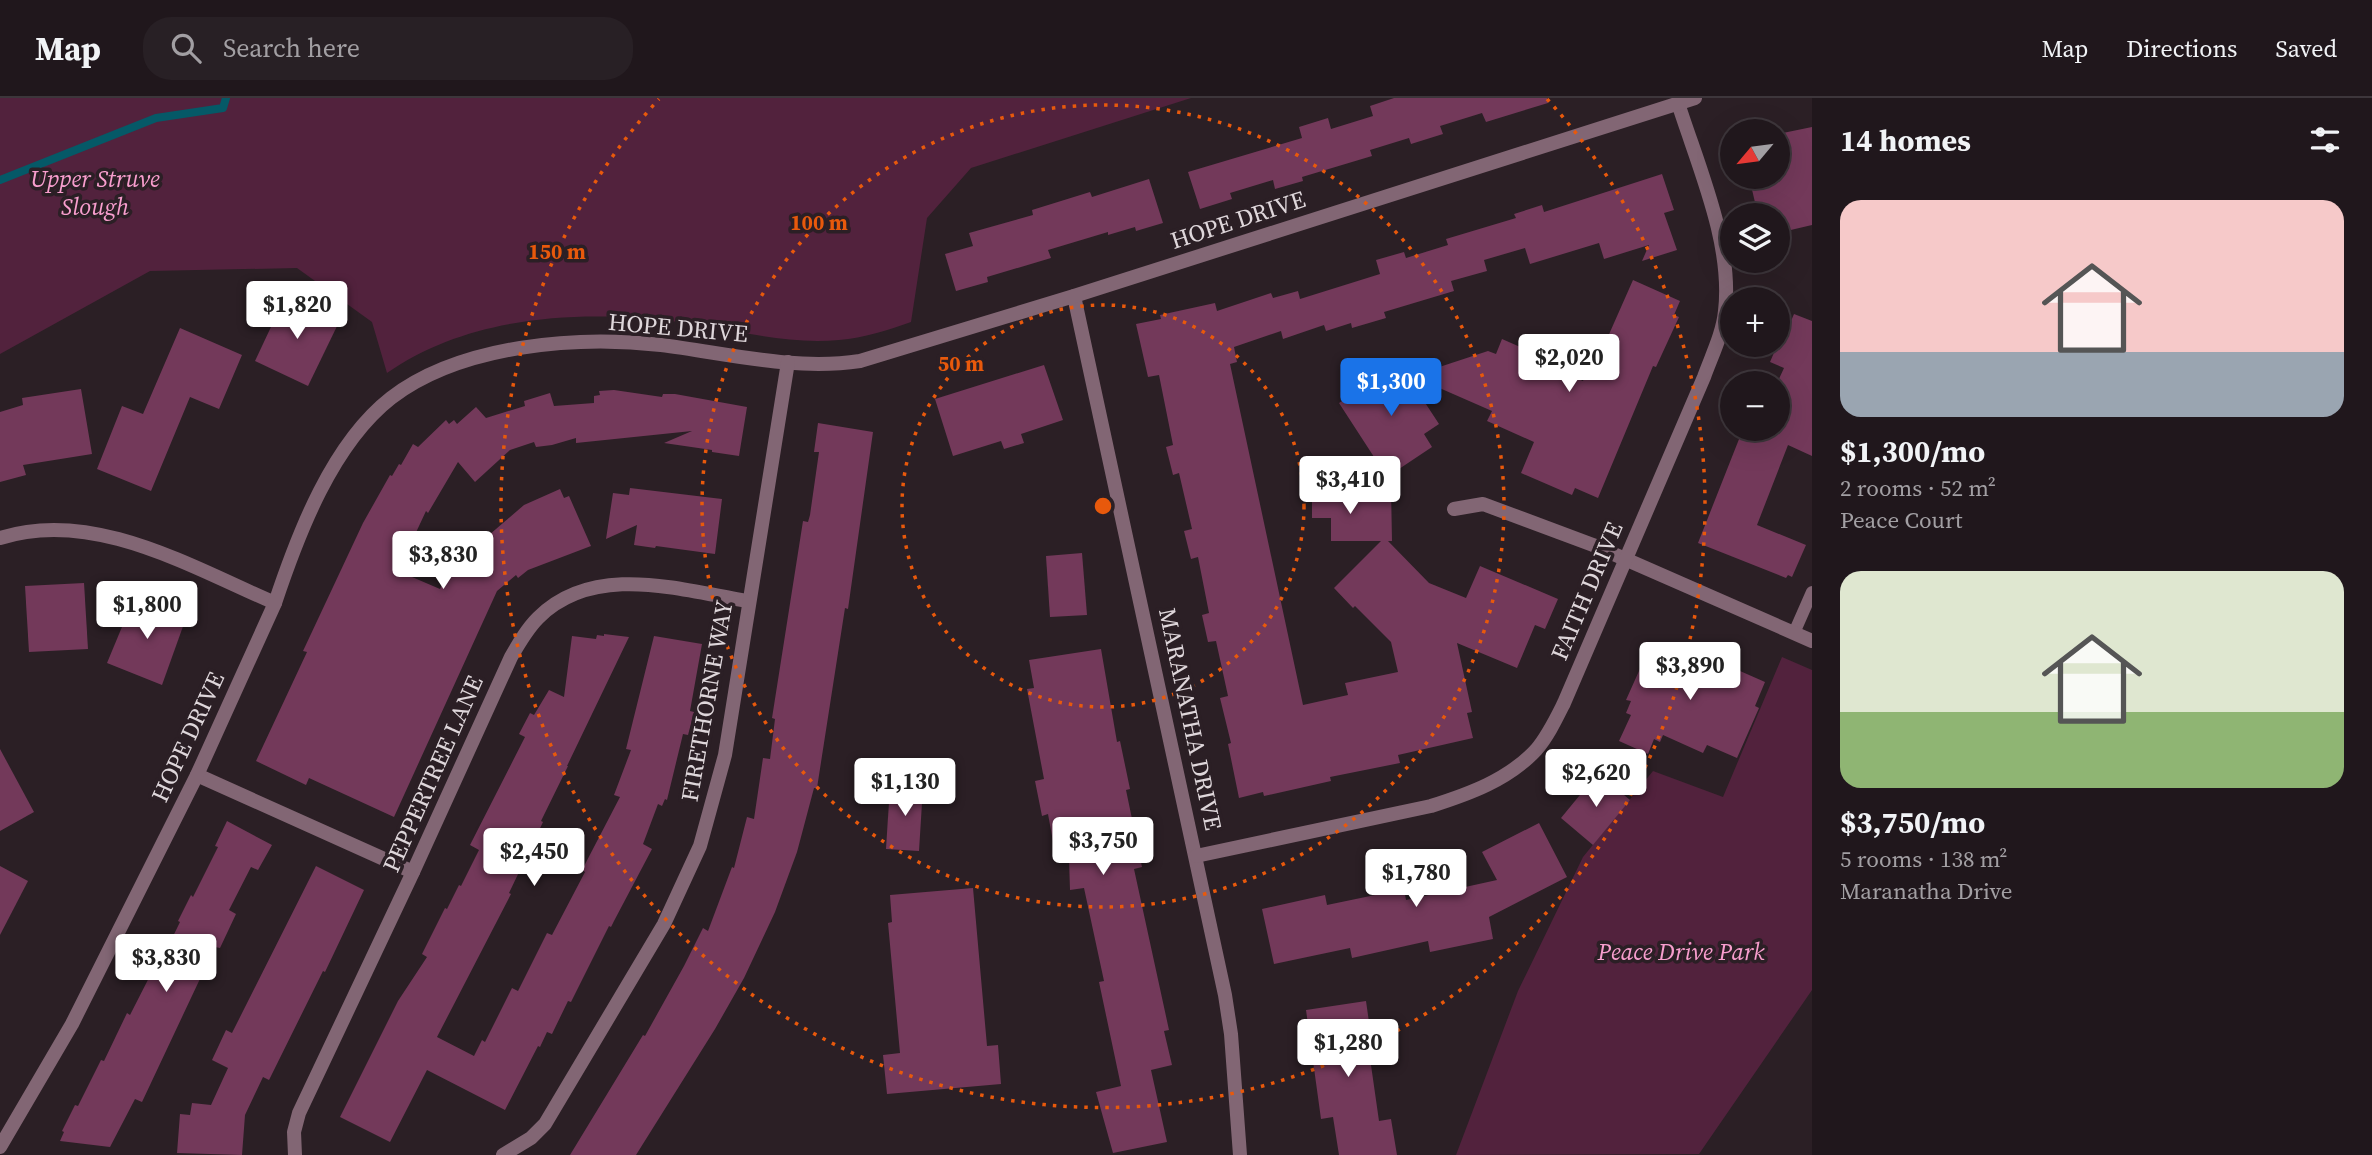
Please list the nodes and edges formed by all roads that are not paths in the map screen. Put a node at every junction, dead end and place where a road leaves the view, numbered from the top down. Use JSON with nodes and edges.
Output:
{"nodes":[{"id":1,"x":1695,"y":98,"type":"edge"},
{"id":2,"x":1678,"y":103,"type":"junction"},
{"id":3,"x":1074,"y":296,"type":"junction"},
{"id":4,"x":788,"y":362,"type":"junction"},
{"id":5,"x":1454,"y":509,"type":"dead end"},
{"id":6,"x":0,"y":538,"type":"edge"},
{"id":7,"x":1625,"y":560,"type":"junction"},
{"id":8,"x":1812,"y":592,"type":"edge"},
{"id":9,"x":748,"y":601,"type":"junction"},
{"id":10,"x":275,"y":603,"type":"junction"},
{"id":11,"x":1794,"y":633,"type":"junction"},
{"id":12,"x":1812,"y":641,"type":"edge"},
{"id":13,"x":197,"y":775,"type":"junction"},
{"id":14,"x":1196,"y":856,"type":"junction"},
{"id":15,"x":413,"y":872,"type":"junction"},
{"id":16,"x":7,"y":1125,"type":"edge"},
{"id":17,"x":0,"y":1147,"type":"edge"},
{"id":18,"x":295,"y":1155,"type":"edge"},
{"id":19,"x":503,"y":1155,"type":"edge"},
{"id":20,"x":1240,"y":1155,"type":"edge"}],
"edges":[{"from":1,"to":2,"type":"street","name":"HOPE DRIVE"},
{"from":2,"to":3,"type":"street","name":"HOPE DRIVE"},
{"from":2,"to":7,"type":"street","name":"FAITH DRIVE"},
{"from":3,"to":4,"type":"street","name":"HOPE DRIVE"},
{"from":3,"to":14,"type":"street","name":"MARANATHA DRIVE"},
{"from":4,"to":9,"type":"street","name":"FIRETHORNE WAY"},
{"from":4,"to":10,"type":"street","name":"HOPE DRIVE"},
{"from":5,"to":7,"type":"street"},
{"from":6,"to":10,"type":"street"},
{"from":7,"to":11,"type":"street"},
{"from":7,"to":14,"type":"street","name":"FAITH DRIVE"},
{"from":8,"to":11,"type":"lane"},
{"from":9,"to":15,"type":"street","name":"PEPPERTREE LANE"},
{"from":9,"to":19,"type":"street","name":"FIRETHORNE WAY"},
{"from":10,"to":13,"type":"street","name":"HOPE DRIVE"},
{"from":11,"to":12,"type":"street"},
{"from":13,"to":15,"type":"street"},
{"from":13,"to":16,"type":"street","name":"HOPE DRIVE"},
{"from":14,"to":20,"type":"street","name":"MARANATHA DRIVE"},
{"from":15,"to":18,"type":"street","name":"PEPPERTREE LANE"},
{"from":16,"to":17,"type":"street","name":"HOPE DRIVE"}]}
